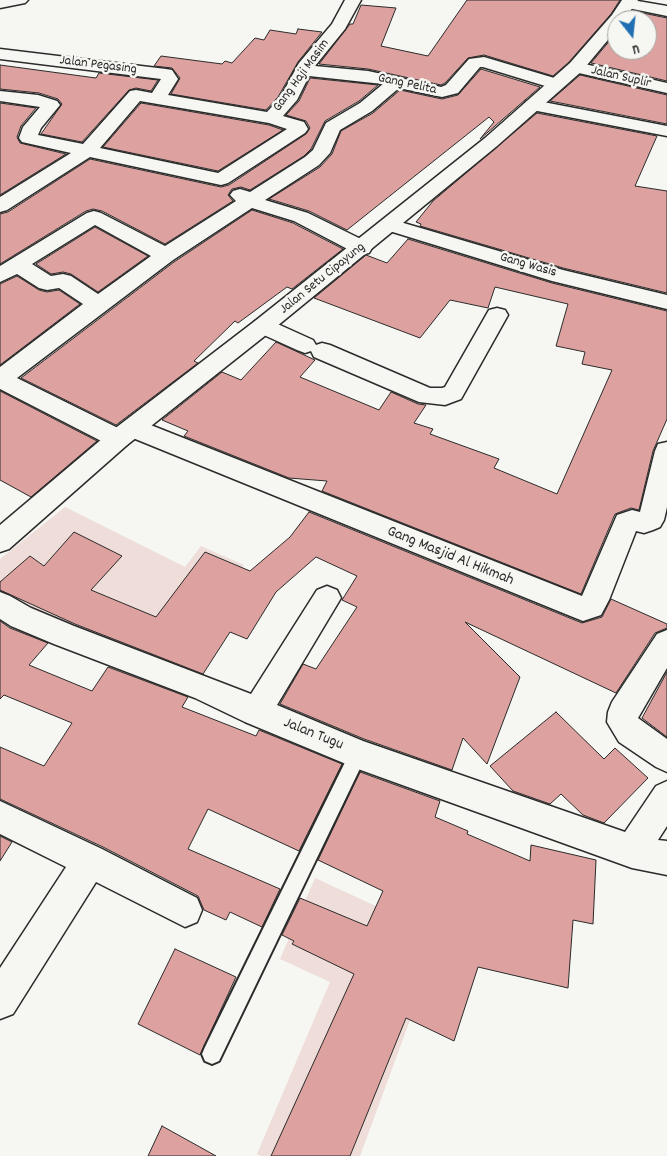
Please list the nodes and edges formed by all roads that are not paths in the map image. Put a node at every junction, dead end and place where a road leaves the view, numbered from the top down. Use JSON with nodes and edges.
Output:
{"nodes":[{"id":1,"x":20,"y":0,"type":"edge"},
{"id":2,"x":353,"y":0,"type":"edge"},
{"id":3,"x":629,"y":2,"type":"edge"},
{"id":4,"x":0,"y":3,"type":"edge"},
{"id":5,"x":667,"y":11,"type":"edge"},
{"id":6,"x":0,"y":54,"type":"edge"},
{"id":7,"x":576,"y":67,"type":"junction"},
{"id":8,"x":303,"y":70,"type":"junction"},
{"id":9,"x":397,"y":81,"type":"junction"},
{"id":10,"x":555,"y":84,"type":"junction"},
{"id":11,"x":667,"y":88,"type":"edge"},
{"id":12,"x":0,"y":96,"type":"edge"},
{"id":13,"x":157,"y":98,"type":"junction"},
{"id":14,"x":533,"y":105,"type":"junction"},
{"id":15,"x":276,"y":119,"type":"junction"},
{"id":16,"x":667,"y":132,"type":"edge"},
{"id":17,"x":88,"y":150,"type":"junction"},
{"id":18,"x":221,"y":179,"type":"junction"},
{"id":19,"x":252,"y":202,"type":"junction"},
{"id":20,"x":0,"y":206,"type":"edge"},
{"id":21,"x":390,"y":225,"type":"junction"},
{"id":22,"x":362,"y":248,"type":"junction"},
{"id":23,"x":166,"y":255,"type":"junction"},
{"id":24,"x":8,"y":270,"type":"edge"},
{"id":25,"x":667,"y":302,"type":"edge"},
{"id":26,"x":98,"y":304,"type":"junction"},
{"id":27,"x":497,"y":315,"type":"dead end"},
{"id":28,"x":263,"y":326,"type":"junction"},
{"id":29,"x":0,"y":379,"type":"edge"},
{"id":30,"x":126,"y":433,"type":"junction"},
{"id":31,"x":667,"y":451,"type":"edge"},
{"id":32,"x":0,"y":541,"type":"edge"},
{"id":33,"x":328,"y":598,"type":"dead end"},
{"id":34,"x":0,"y":604,"type":"edge"},
{"id":35,"x":667,"y":643,"type":"edge"},
{"id":36,"x":256,"y":712,"type":"junction"},
{"id":37,"x":358,"y":754,"type":"junction"},
{"id":38,"x":667,"y":757,"type":"edge"},
{"id":39,"x":667,"y":797,"type":"edge"},
{"id":40,"x":0,"y":817,"type":"edge"},
{"id":41,"x":632,"y":851,"type":"junction"},
{"id":42,"x":667,"y":858,"type":"edge"},
{"id":43,"x":90,"y":861,"type":"junction"},
{"id":44,"x":185,"y":910,"type":"dead end"},
{"id":45,"x":0,"y":1001,"type":"edge"},
{"id":46,"x":212,"y":1054,"type":"dead end"}],
"edges":[{"from":1,"to":4,"type":"street"},
{"from":2,"to":8,"type":"street","name":"Gang Haji Masim"},
{"from":3,"to":5,"type":"street"},
{"from":3,"to":7,"type":"street","name":"Jalan Setu Cipayung"},
{"from":6,"to":13,"type":"street","name":"Jalan Pegasing"},
{"from":7,"to":10,"type":"street","name":"Jalan Setu Cipayung"},
{"from":7,"to":11,"type":"street","name":"Jalan Suplir"},
{"from":8,"to":9,"type":"street","name":"Gang Pelita"},
{"from":8,"to":15,"type":"street","name":"Gang Haji Masim"},
{"from":9,"to":10,"type":"street","name":"Gang Pelita"},
{"from":9,"to":19,"type":"street"},
{"from":10,"to":14,"type":"street","name":"Jalan Setu Cipayung"},
{"from":12,"to":17,"type":"street"},
{"from":13,"to":15,"type":"street"},
{"from":13,"to":17,"type":"street"},
{"from":14,"to":16,"type":"street"},
{"from":14,"to":21,"type":"street","name":"Jalan Setu Cipayung"},
{"from":15,"to":18,"type":"street"},
{"from":17,"to":18,"type":"street"},
{"from":17,"to":20,"type":"street"},
{"from":18,"to":19,"type":"street"},
{"from":19,"to":22,"type":"street"},
{"from":19,"to":23,"type":"street"},
{"from":21,"to":22,"type":"street","name":"Jalan Setu Cipayung"},
{"from":21,"to":25,"type":"street","name":"Gang Wasis"},
{"from":22,"to":28,"type":"street","name":"Jalan Setu Cipayung"},
{"from":23,"to":24,"type":"street"},
{"from":23,"to":26,"type":"street"},
{"from":24,"to":26,"type":"street"},
{"from":26,"to":29,"type":"street"},
{"from":27,"to":28,"type":"street"},
{"from":28,"to":30,"type":"street","name":"Jalan Setu Cipayung"},
{"from":29,"to":30,"type":"street"},
{"from":30,"to":31,"type":"street","name":"Gang Masjid Al Hikmah"},
{"from":30,"to":32,"type":"street","name":"Jalan Setu Cipayung"},
{"from":33,"to":36,"type":"street"},
{"from":34,"to":36,"type":"street","name":"Jalan Tugu"},
{"from":35,"to":38,"type":"street"},
{"from":36,"to":37,"type":"street","name":"Jalan Tugu"},
{"from":37,"to":41,"type":"street","name":"Jalan Tugu"},
{"from":37,"to":46,"type":"lane"},
{"from":39,"to":41,"type":"street"},
{"from":40,"to":43,"type":"street"},
{"from":41,"to":42,"type":"street","name":"Jalan Tugu"},
{"from":43,"to":44,"type":"street"},
{"from":43,"to":45,"type":"street"}]}
